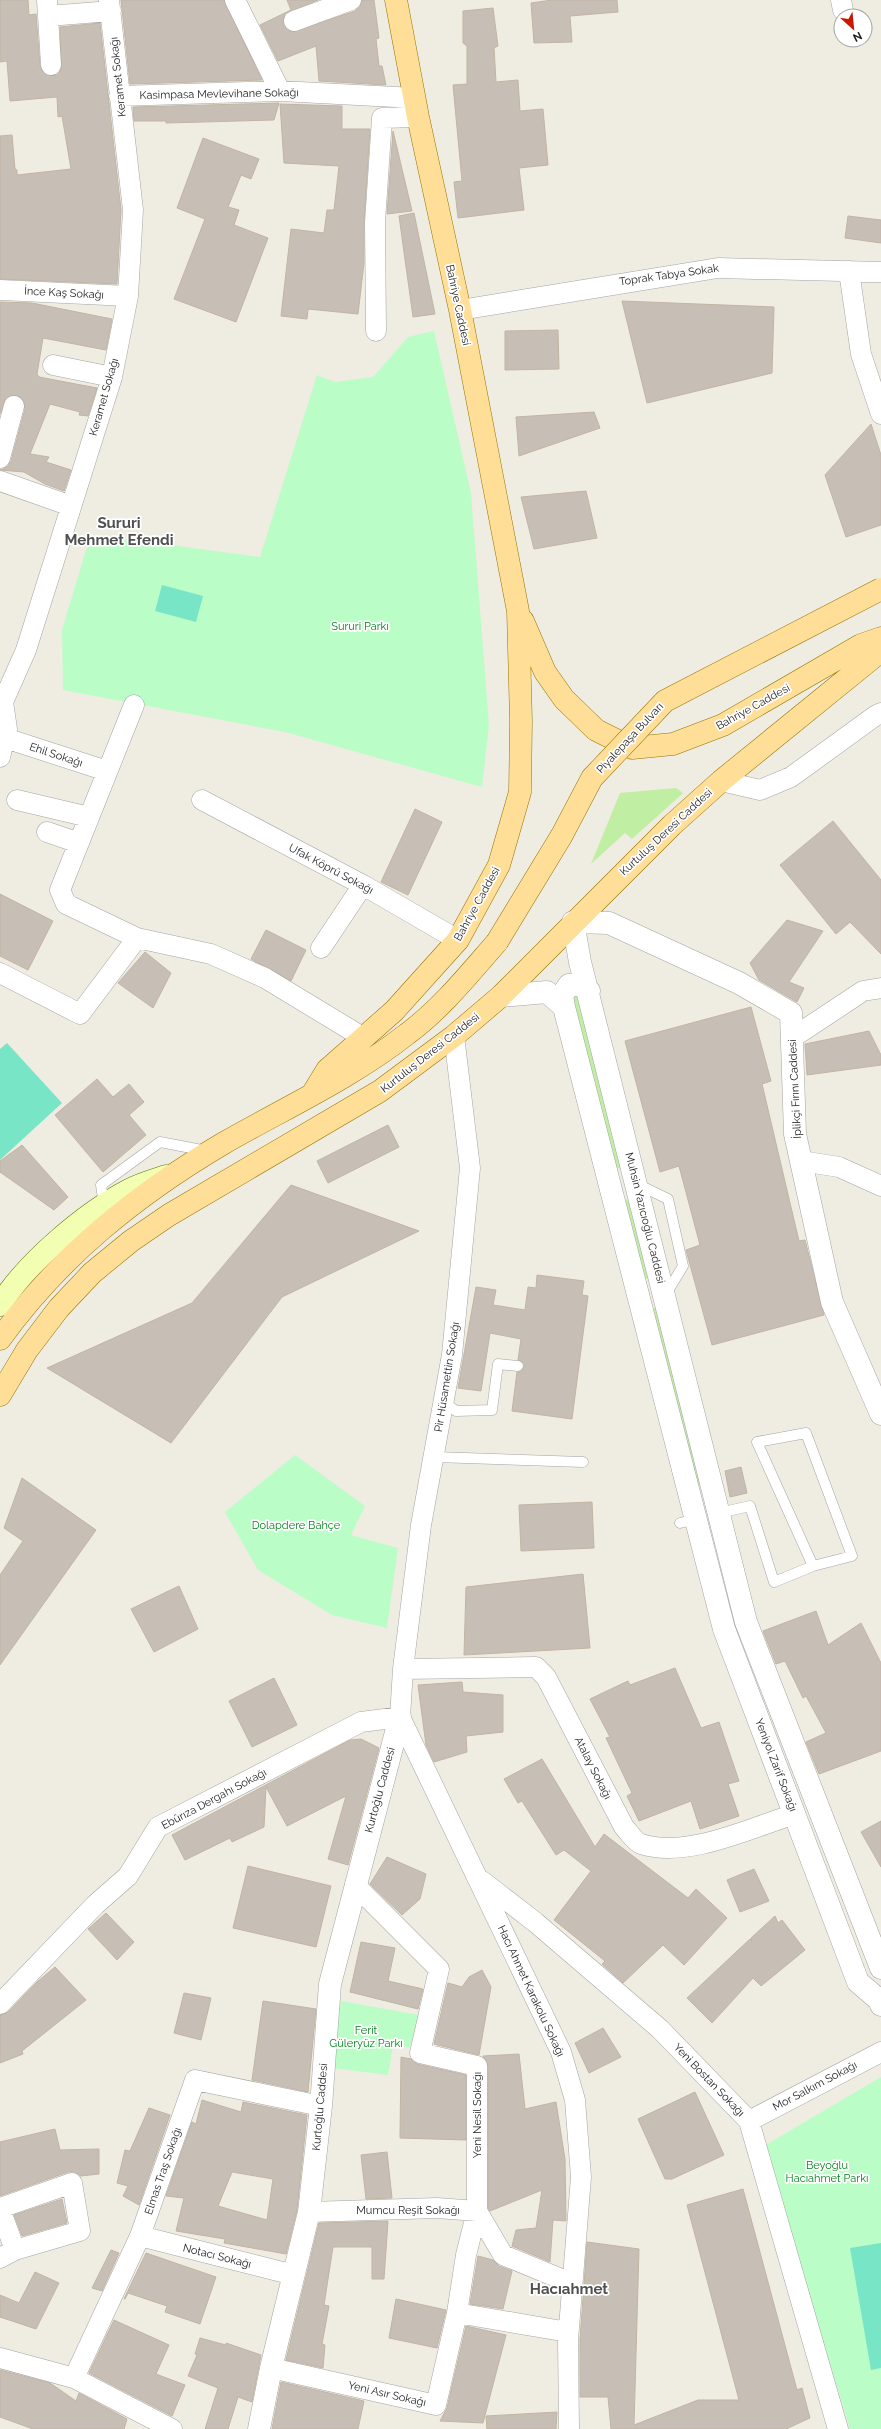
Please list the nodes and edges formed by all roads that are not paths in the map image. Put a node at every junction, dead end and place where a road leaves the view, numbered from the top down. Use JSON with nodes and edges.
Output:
{"nodes":[{"id":1,"x":235,"y":0,"type":"edge"},
{"id":2,"x":351,"y":0,"type":"edge"},
{"id":3,"x":396,"y":0,"type":"edge"},
{"id":4,"x":110,"y":6,"type":"edge"},
{"id":5,"x":48,"y":8,"type":"edge"},
{"id":6,"x":294,"y":21,"type":"dead end"},
{"id":7,"x":51,"y":65,"type":"dead end"},
{"id":8,"x":280,"y":91,"type":"junction"},
{"id":9,"x":119,"y":96,"type":"junction"},
{"id":10,"x":416,"y":108,"type":"junction"},
{"id":11,"x":849,"y":271,"type":"junction"},
{"id":12,"x":881,"y":272,"type":"edge"},
{"id":13,"x":0,"y":290,"type":"edge"},
{"id":14,"x":128,"y":296,"type":"junction"},
{"id":15,"x":460,"y":310,"type":"junction"},
{"id":16,"x":376,"y":331,"type":"dead end"},
{"id":17,"x":53,"y":365,"type":"dead end"},
{"id":18,"x":112,"y":376,"type":"junction"},
{"id":19,"x":14,"y":406,"type":"dead end"},
{"id":20,"x":881,"y":414,"type":"edge"},
{"id":21,"x":0,"y":458,"type":"edge"},
{"id":22,"x":0,"y":481,"type":"edge"},
{"id":23,"x":71,"y":506,"type":"junction"},
{"id":24,"x":881,"y":590,"type":"edge"},
{"id":25,"x":518,"y":611,"type":"junction"},
{"id":26,"x":881,"y":638,"type":"edge"},
{"id":27,"x":881,"y":651,"type":"edge"},
{"id":28,"x":134,"y":705,"type":"dead end"},
{"id":29,"x":881,"y":713,"type":"edge"},
{"id":30,"x":4,"y":731,"type":"edge"},
{"id":31,"x":0,"y":757,"type":"edge"},
{"id":32,"x":107,"y":772,"type":"junction"},
{"id":33,"x":721,"y":781,"type":"junction"},
{"id":34,"x":17,"y":800,"type":"dead end"},
{"id":35,"x":202,"y":800,"type":"dead end"},
{"id":36,"x":89,"y":817,"type":"junction"},
{"id":37,"x":47,"y":832,"type":"dead end"},
{"id":38,"x":79,"y":844,"type":"junction"},
{"id":39,"x":363,"y":885,"type":"junction"},
{"id":40,"x":573,"y":922,"type":"junction"},
{"id":41,"x":138,"y":938,"type":"junction"},
{"id":42,"x":458,"y":940,"type":"junction"},
{"id":43,"x":321,"y":948,"type":"dead end"},
{"id":44,"x":0,"y":973,"type":"edge"},
{"id":45,"x":881,"y":988,"type":"edge"},
{"id":46,"x":588,"y":991,"type":"junction"},
{"id":47,"x":501,"y":996,"type":"junction"},
{"id":48,"x":564,"y":1007,"type":"junction"},
{"id":49,"x":454,"y":1036,"type":"junction"},
{"id":50,"x":364,"y":1038,"type":"junction"},
{"id":51,"x":792,"y":1038,"type":"junction"},
{"id":52,"x":313,"y":1093,"type":"junction"},
{"id":53,"x":211,"y":1151,"type":"junction"},
{"id":54,"x":801,"y":1161,"type":"junction"},
{"id":55,"x":187,"y":1167,"type":"junction"},
{"id":56,"x":637,"y":1184,"type":"junction"},
{"id":57,"x":881,"y":1186,"type":"edge"},
{"id":58,"x":612,"y":1190,"type":"junction"},
{"id":59,"x":104,"y":1205,"type":"junction"},
{"id":60,"x":665,"y":1295,"type":"junction"},
{"id":61,"x":1,"y":1299,"type":"edge"},
{"id":62,"x":639,"y":1299,"type":"junction"},
{"id":63,"x":0,"y":1339,"type":"edge"},
{"id":64,"x":518,"y":1366,"type":"dead end"},
{"id":65,"x":0,"y":1395,"type":"edge"},
{"id":66,"x":444,"y":1402,"type":"junction"},
{"id":67,"x":881,"y":1414,"type":"edge"},
{"id":68,"x":434,"y":1457,"type":"junction"},
{"id":69,"x":583,"y":1462,"type":"dead end"},
{"id":70,"x":719,"y":1513,"type":"junction"},
{"id":71,"x":688,"y":1521,"type":"junction"},
{"id":72,"x":813,"y":1566,"type":"junction"},
{"id":73,"x":403,"y":1669,"type":"junction"},
{"id":74,"x":400,"y":1717,"type":"junction"},
{"id":75,"x":818,"y":1806,"type":"junction"},
{"id":76,"x":795,"y":1814,"type":"junction"},
{"id":77,"x":479,"y":1878,"type":"junction"},
{"id":78,"x":355,"y":1885,"type":"junction"},
{"id":79,"x":881,"y":1968,"type":"edge"},
{"id":80,"x":880,"y":1996,"type":"edge"},
{"id":81,"x":0,"y":2004,"type":"edge"},
{"id":82,"x":881,"y":2052,"type":"edge"},
{"id":83,"x":321,"y":2106,"type":"junction"},
{"id":84,"x":749,"y":2121,"type":"junction"},
{"id":85,"x":0,"y":2208,"type":"edge"},
{"id":86,"x":477,"y":2211,"type":"junction"},
{"id":87,"x":309,"y":2212,"type":"junction"},
{"id":88,"x":140,"y":2236,"type":"junction"},
{"id":89,"x":7,"y":2254,"type":"edge"},
{"id":90,"x":294,"y":2275,"type":"junction"},
{"id":91,"x":571,"y":2283,"type":"junction"},
{"id":92,"x":457,"y":2313,"type":"junction"},
{"id":93,"x":568,"y":2332,"type":"junction"},
{"id":94,"x":0,"y":2358,"type":"edge"},
{"id":95,"x":271,"y":2368,"type":"junction"},
{"id":96,"x":74,"y":2378,"type":"junction"},
{"id":97,"x":172,"y":2429,"type":"edge"},
{"id":98,"x":259,"y":2429,"type":"edge"},
{"id":99,"x":569,"y":2429,"type":"edge"},
{"id":100,"x":838,"y":2429,"type":"edge"}],
"edges":[{"from":1,"to":8,"type":"street"},
{"from":2,"to":6,"type":"street"},
{"from":3,"to":10,"type":"main road","name":"Bahriye Caddesi"},
{"from":4,"to":5,"type":"street"},
{"from":4,"to":9,"type":"street","name":"Keramet Sokağı"},
{"from":5,"to":7,"type":"street"},
{"from":8,"to":9,"type":"street","name":"Kasimpasa Mevlevihane Sokağı"},
{"from":8,"to":10,"type":"street","name":"Kasimpasa Mevlevihane Sokağı"},
{"from":9,"to":14,"type":"street","name":"Keramet Sokağı"},
{"from":10,"to":15,"type":"main road","name":"Bahriye Caddesi"},
{"from":10,"to":16,"type":"street"},
{"from":11,"to":12,"type":"street","name":"Toprak Tabya Sokak"},
{"from":11,"to":15,"type":"street","name":"Toprak Tabya Sokak"},
{"from":11,"to":20,"type":"street"},
{"from":13,"to":14,"type":"street","name":"İnce Kaş Sokağı"},
{"from":14,"to":18,"type":"street","name":"Keramet Sokağı"},
{"from":15,"to":25,"type":"main road","name":"Bahriye Caddesi"},
{"from":17,"to":18,"type":"street"},
{"from":18,"to":23,"type":"street","name":"Keramet Sokağı"},
{"from":19,"to":21,"type":"street"},
{"from":22,"to":23,"type":"street"},
{"from":23,"to":30,"type":"street","name":"Keramet Sokağı"},
{"from":24,"to":52,"type":"main road","name":"Piyalepaşa Bulvarı","bridge":true},
{"from":25,"to":26,"type":"main road","name":"Bahriye Caddesi"},
{"from":25,"to":42,"type":"main road","name":"Bahriye Caddesi"},
{"from":27,"to":33,"type":"main road","name":"Kurtuluş Deresi Caddesi"},
{"from":28,"to":32,"type":"street"},
{"from":29,"to":33,"type":"street"},
{"from":30,"to":31,"type":"street","name":"Keramet Sokağı"},
{"from":30,"to":32,"type":"street","name":"Ehil Sokağı"},
{"from":32,"to":36,"type":"street"},
{"from":33,"to":40,"type":"main road","name":"Kurtuluş Deresi Caddesi"},
{"from":34,"to":36,"type":"street"},
{"from":35,"to":39,"type":"street","name":"Ufak Köprü Sokağı"},
{"from":36,"to":38,"type":"street"},
{"from":37,"to":38,"type":"street"},
{"from":38,"to":41,"type":"street"},
{"from":39,"to":42,"type":"street","name":"Ufak Köprü Sokağı"},
{"from":39,"to":43,"type":"street"},
{"from":40,"to":46,"type":"street","name":"Muhsin Yazıcıoğlu Caddesi"},
{"from":40,"to":47,"type":"main road","name":"Kurtuluş Deresi Caddesi"},
{"from":40,"to":51,"type":"street","name":"İplikçi Fırını Caddesi"},
{"from":41,"to":44,"type":"street"},
{"from":41,"to":50,"type":"street"},
{"from":42,"to":50,"type":"main road","name":"Bahriye Caddesi"},
{"from":45,"to":51,"type":"street"},
{"from":46,"to":48,"type":"street"},
{"from":46,"to":56,"type":"street","name":"Muhsin Yazıcıoğlu Caddesi"},
{"from":47,"to":48,"type":"street"},
{"from":47,"to":49,"type":"main road","name":"Kurtuluş Deresi Caddesi"},
{"from":48,"to":58,"type":"street"},
{"from":49,"to":65,"type":"main road","name":"Kurtuluş Deresi Caddesi"},
{"from":49,"to":66,"type":"street","name":"Pir Hüsamettin Sokağı"},
{"from":50,"to":52,"type":"main road","name":"Bahriye Caddesi"},
{"from":51,"to":54,"type":"street","name":"İplikçi Fırını Caddesi"},
{"from":52,"to":53,"type":"main road"},
{"from":53,"to":55,"type":"main road"},
{"from":53,"to":59,"type":"lane"},
{"from":54,"to":57,"type":"street"},
{"from":54,"to":67,"type":"street","name":"İplikçi Fırını Caddesi"},
{"from":55,"to":59,"type":"main road"},
{"from":55,"to":63,"type":"main road"},
{"from":56,"to":58,"type":"street"},
{"from":56,"to":60,"type":"street","name":"Muhsin Yazıcıoğlu Caddesi"},
{"from":58,"to":62,"type":"street"},
{"from":59,"to":61,"type":"main road"},
{"from":60,"to":62,"type":"street"},
{"from":60,"to":70,"type":"street","name":"Muhsin Yazıcıoğlu Caddesi"},
{"from":62,"to":71,"type":"street"},
{"from":64,"to":66,"type":"lane"},
{"from":66,"to":68,"type":"street","name":"Pir Hüsamettin Sokağı"},
{"from":68,"to":69,"type":"lane"},
{"from":68,"to":73,"type":"street","name":"Pir Hüsamettin Sokağı"},
{"from":70,"to":71,"type":"street"},
{"from":70,"to":72,"type":"lane"},
{"from":70,"to":75,"type":"street"},
{"from":71,"to":76,"type":"street","name":"Yeniyol Zarif Sokağı"},
{"from":72,"to":72,"type":"lane"},
{"from":73,"to":74,"type":"street","name":"Pir Hüsamettin Sokağı"},
{"from":73,"to":76,"type":"street","name":"Atalay Sokağı"},
{"from":74,"to":77,"type":"street","name":"Hacı Ahmet Karakolu Sokağı"},
{"from":74,"to":78,"type":"street","name":"Kurtoğlu Caddesi"},
{"from":74,"to":81,"type":"street","name":"Ebûrıza Dergahı Sokağı"},
{"from":75,"to":76,"type":"street"},
{"from":75,"to":79,"type":"street"},
{"from":76,"to":80,"type":"street","name":"Yeniyol Zarif Sokağı"},
{"from":77,"to":84,"type":"street","name":"Yeni Bostan Sokağı"},
{"from":77,"to":91,"type":"street","name":"Hacı Ahmet Karakolu Sokağı"},
{"from":78,"to":83,"type":"street","name":"Kurtoğlu Caddesi"},
{"from":78,"to":86,"type":"street","name":"Yeni Nesil Sokağı"},
{"from":82,"to":84,"type":"street","name":"Mor Salkım Sokağı"},
{"from":83,"to":87,"type":"street","name":"Kurtoğlu Caddesi"},
{"from":83,"to":88,"type":"street","name":"Elmas Traş Sokağı"},
{"from":84,"to":100,"type":"street","name":"Yeni Bostan Sokağı"},
{"from":85,"to":89,"type":"street"},
{"from":85,"to":89,"type":"street"},
{"from":86,"to":87,"type":"street","name":"Mumcu Reşit Sokağı"},
{"from":86,"to":91,"type":"street"},
{"from":86,"to":92,"type":"street","name":"Yeni Asır Sokağı"},
{"from":87,"to":90,"type":"street","name":"Kurtoğlu Caddesi"},
{"from":88,"to":90,"type":"street","name":"Notacı Sokağı"},
{"from":88,"to":96,"type":"street","name":"Elmas Traş Sokağı"},
{"from":90,"to":95,"type":"street","name":"Kurtoğlu Caddesi"},
{"from":91,"to":93,"type":"street","name":"Hacı Ahmet Karakolu Sokağı"},
{"from":92,"to":93,"type":"street"},
{"from":92,"to":95,"type":"street","name":"Yeni Asır Sokağı"},
{"from":93,"to":99,"type":"street","name":"Hacı Ahmet Karakolu Sokağı"},
{"from":94,"to":96,"type":"street"},
{"from":95,"to":98,"type":"street","name":"Kurtoğlu Caddesi"},
{"from":96,"to":97,"type":"street"}]}
